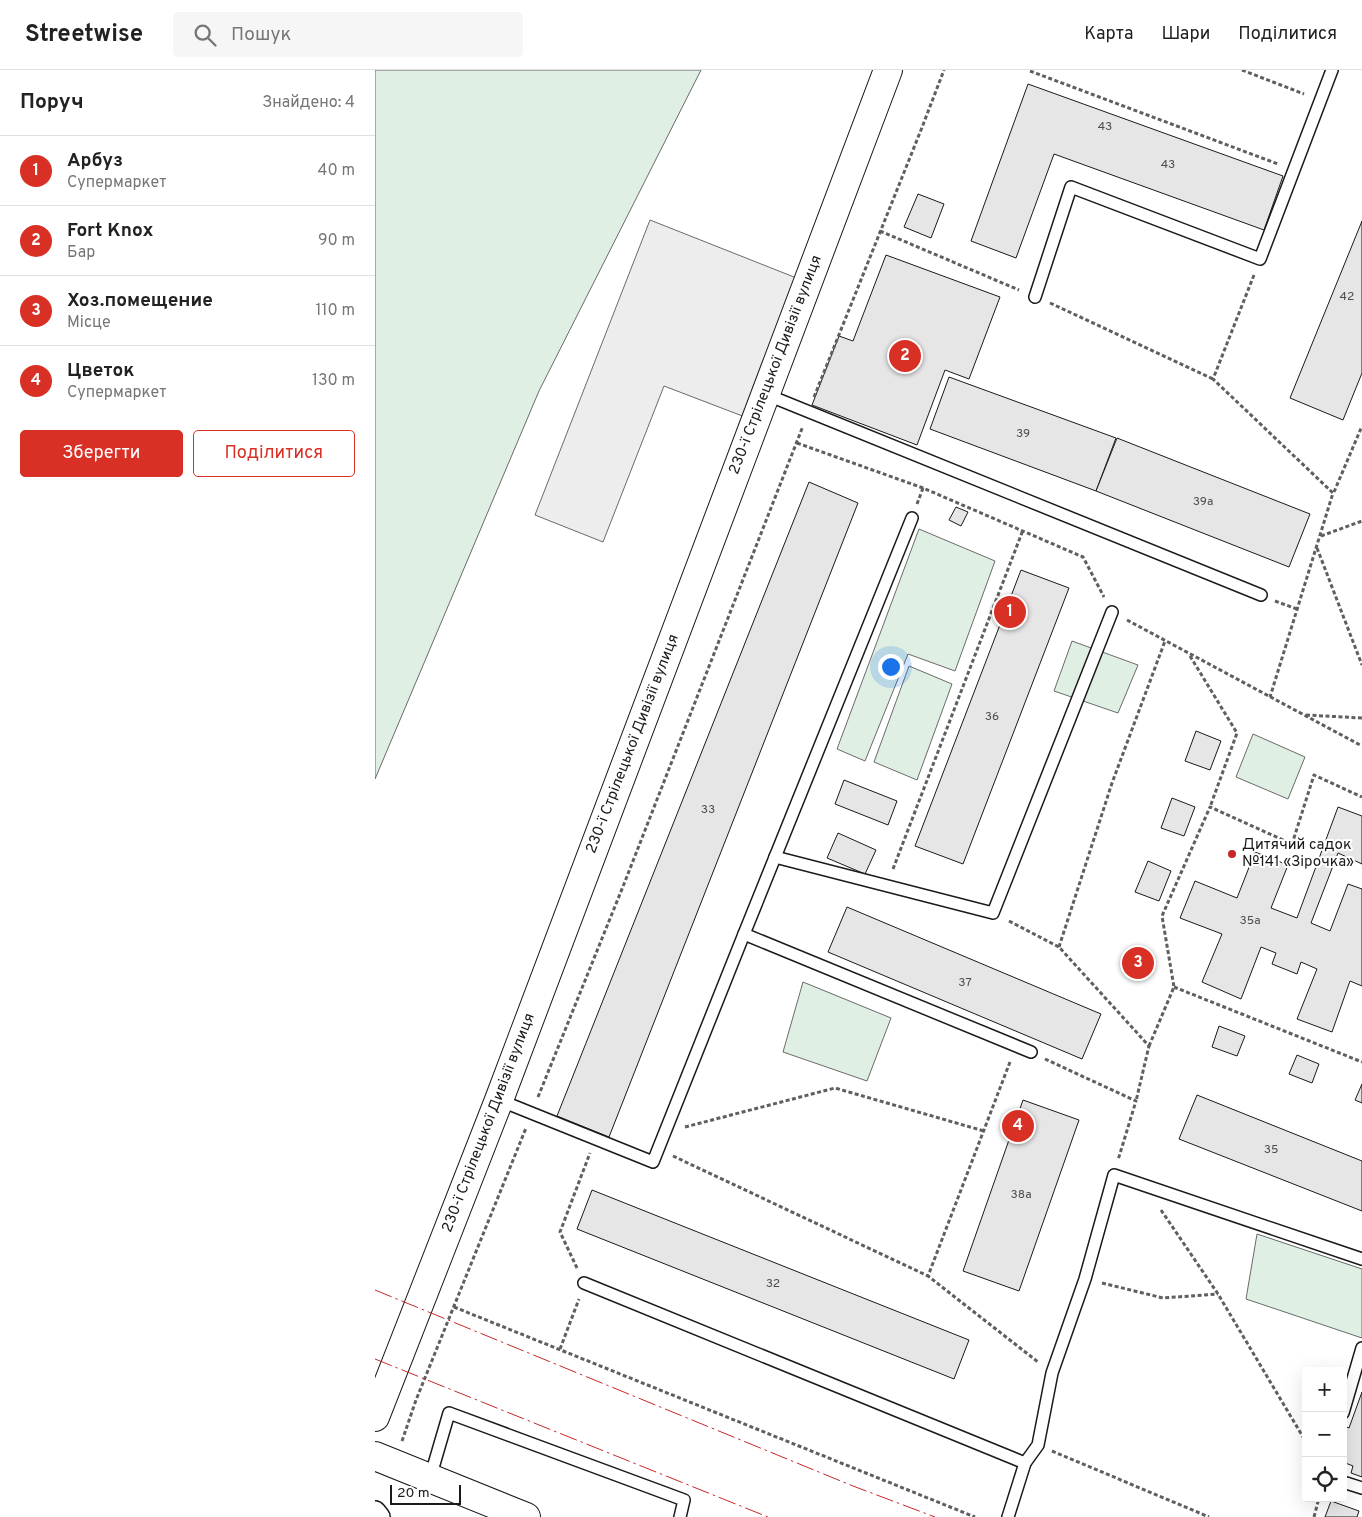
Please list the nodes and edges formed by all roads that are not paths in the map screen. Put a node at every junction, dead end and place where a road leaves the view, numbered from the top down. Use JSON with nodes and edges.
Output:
{"nodes":[{"id":1,"x":888,"y":70,"type":"edge"},
{"id":2,"x":1332,"y":70,"type":"edge"},
{"id":3,"x":1035,"y":297,"type":"dead end"},
{"id":4,"x":765,"y":394,"type":"junction"},
{"id":5,"x":912,"y":518,"type":"dead end"},
{"id":6,"x":1261,"y":595,"type":"road end"},
{"id":7,"x":1112,"y":612,"type":"road end"},
{"id":8,"x":775,"y":858,"type":"junction"},
{"id":9,"x":744,"y":934,"type":"junction"},
{"id":10,"x":1031,"y":1052,"type":"road end"},
{"id":11,"x":499,"y":1100,"type":"junction"},
{"id":12,"x":1362,"y":1259,"type":"edge"},
{"id":13,"x":585,"y":1283,"type":"road end"},
{"id":14,"x":1362,"y":1348,"type":"edge"},
{"id":15,"x":1343,"y":1412,"type":"edge"},
{"id":16,"x":375,"y":1417,"type":"edge"},
{"id":17,"x":384,"y":1460,"type":"edge"},
{"id":18,"x":1025,"y":1463,"type":"junction"},
{"id":19,"x":430,"y":1478,"type":"junction"},
{"id":20,"x":1347,"y":1483,"type":"edge"},
{"id":21,"x":1362,"y":1488,"type":"edge"},
{"id":22,"x":375,"y":1512,"type":"edge"},
{"id":23,"x":379,"y":1517,"type":"edge"},
{"id":24,"x":526,"y":1517,"type":"edge"},
{"id":25,"x":680,"y":1517,"type":"edge"},
{"id":26,"x":1008,"y":1517,"type":"edge"}],
"edges":[{"from":1,"to":4,"type":"street","name":"230-ї Стрілецької Дивізії вулиця"},
{"from":2,"to":3,"type":"lane"},
{"from":4,"to":6,"type":"lane"},
{"from":4,"to":11,"type":"street","name":"230-ї Стрілецької Дивізії вулиця"},
{"from":5,"to":8,"type":"lane"},
{"from":7,"to":8,"type":"lane"},
{"from":8,"to":9,"type":"lane"},
{"from":9,"to":10,"type":"lane"},
{"from":9,"to":11,"type":"lane"},
{"from":11,"to":16,"type":"street","name":"230-ї Стрілецької Дивізії вулиця"},
{"from":12,"to":18,"type":"lane"},
{"from":13,"to":18,"type":"lane"},
{"from":14,"to":15,"type":"lane"},
{"from":17,"to":19,"type":"street"},
{"from":18,"to":26,"type":"lane"},
{"from":19,"to":24,"type":"street"},
{"from":19,"to":25,"type":"lane"},
{"from":20,"to":21,"type":"lane"},
{"from":22,"to":23,"type":"street"}]}
